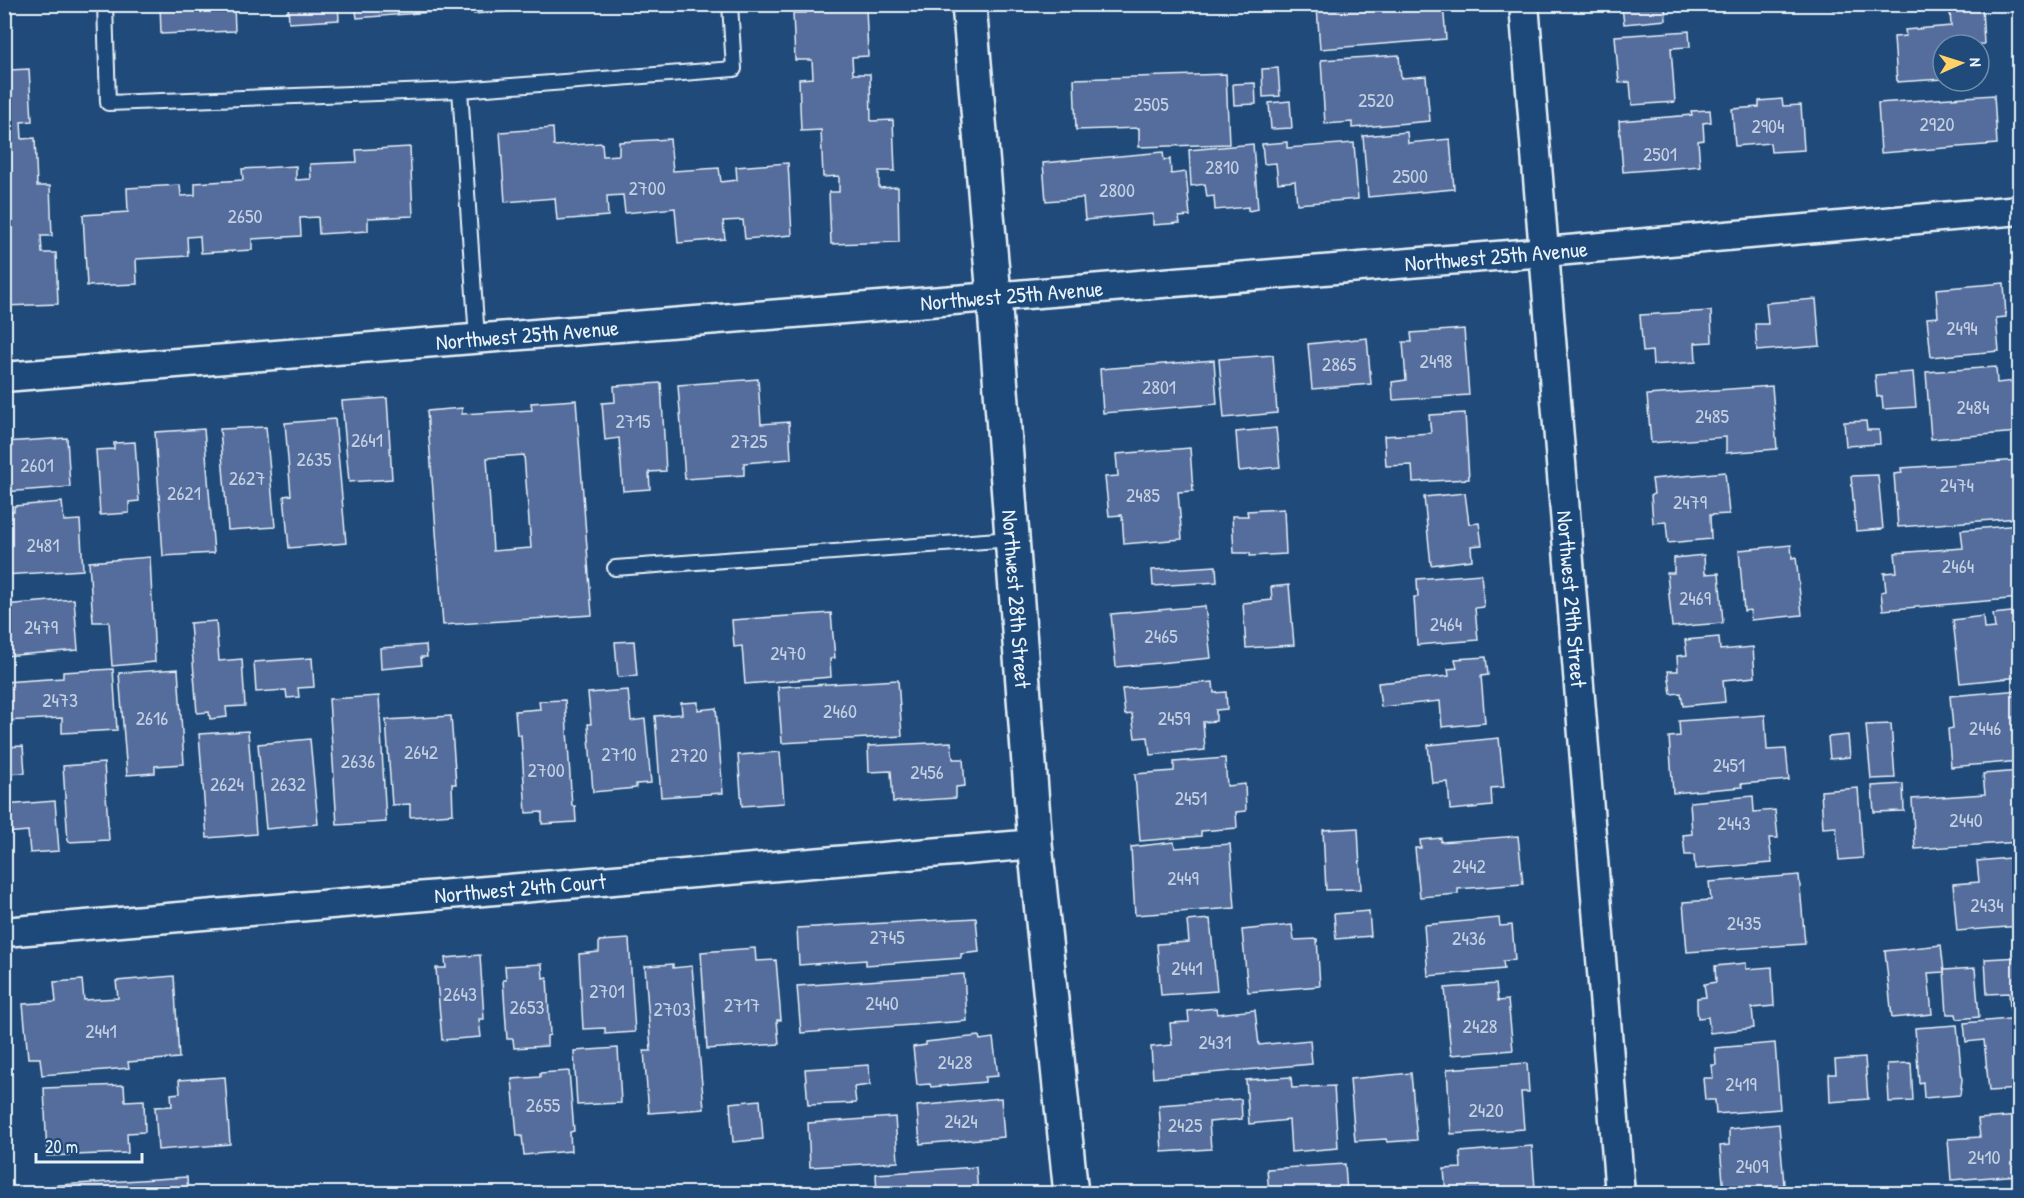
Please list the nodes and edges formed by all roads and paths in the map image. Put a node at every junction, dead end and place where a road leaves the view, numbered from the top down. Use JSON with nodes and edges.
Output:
{"nodes":[{"id":1,"x":105,"y":4,"type":"edge"},
{"id":2,"x":730,"y":4,"type":"edge"},
{"id":3,"x":969,"y":4,"type":"edge"},
{"id":4,"x":1524,"y":4,"type":"edge"},
{"id":5,"x":460,"y":90,"type":"junction"},
{"id":6,"x":2019,"y":210,"type":"edge"},
{"id":7,"x":1545,"y":252,"type":"junction"},
{"id":8,"x":994,"y":296,"type":"junction"},
{"id":9,"x":477,"y":338,"type":"junction"},
{"id":10,"x":4,"y":377,"type":"edge"},
{"id":11,"x":1012,"y":539,"type":"junction"},
{"id":12,"x":615,"y":568,"type":"dead end"},
{"id":13,"x":1035,"y":844,"type":"junction"},
{"id":14,"x":4,"y":932,"type":"edge"},
{"id":15,"x":1071,"y":1194,"type":"edge"},
{"id":16,"x":1620,"y":1194,"type":"edge"}],
"edges":[{"from":1,"to":5,"type":"lane"},
{"from":2,"to":5,"type":"lane"},
{"from":3,"to":8,"type":"street","name":"Northwest 28th Street"},
{"from":4,"to":7,"type":"street","name":"Northwest 29th Street"},
{"from":5,"to":9,"type":"lane"},
{"from":6,"to":7,"type":"street","name":"Northwest 25th Avenue"},
{"from":7,"to":8,"type":"street","name":"Northwest 25th Avenue"},
{"from":7,"to":16,"type":"street","name":"Northwest 29th Street"},
{"from":8,"to":9,"type":"street","name":"Northwest 25th Avenue"},
{"from":8,"to":11,"type":"street","name":"Northwest 28th Street"},
{"from":9,"to":10,"type":"street","name":"Northwest 25th Avenue"},
{"from":11,"to":12,"type":"lane"},
{"from":11,"to":13,"type":"street","name":"Northwest 28th Street"},
{"from":13,"to":14,"type":"street","name":"Northwest 24th Court"},
{"from":13,"to":15,"type":"street","name":"Northwest 28th Street"}]}
